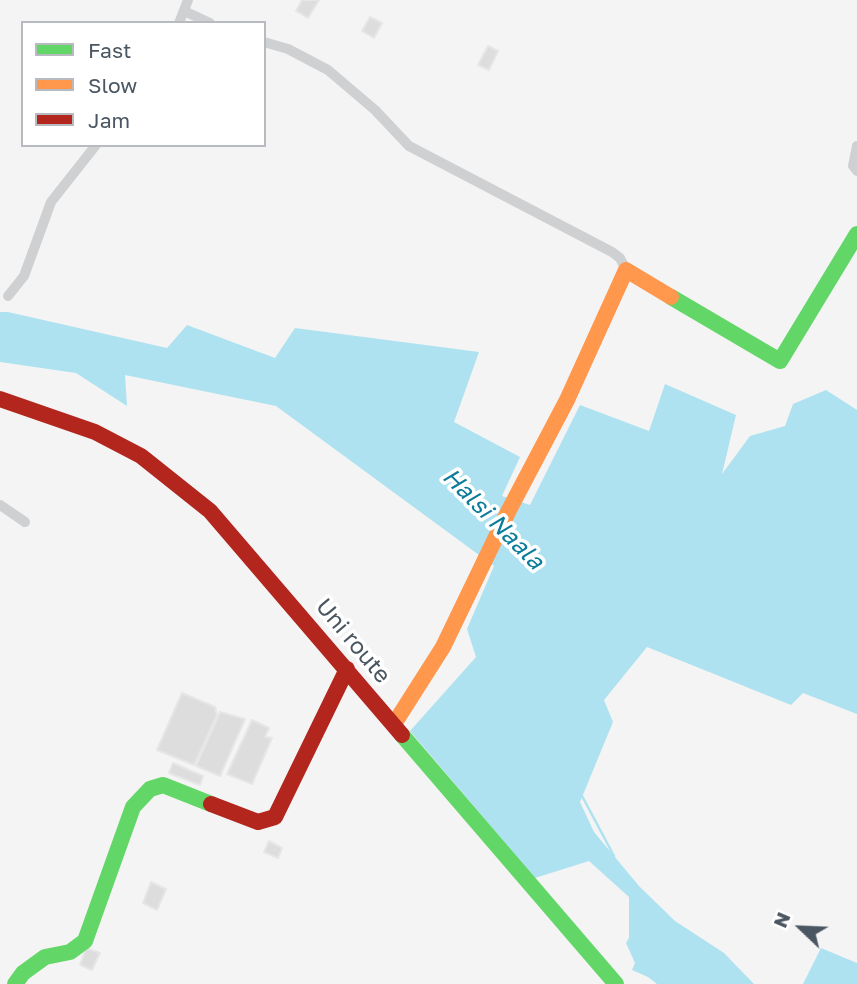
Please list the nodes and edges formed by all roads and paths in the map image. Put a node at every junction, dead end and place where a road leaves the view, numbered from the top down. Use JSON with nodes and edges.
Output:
{"nodes":[{"id":1,"x":186,"y":6,"type":"edge"},
{"id":2,"x":207,"y":21,"type":"edge"},
{"id":3,"x":266,"y":43,"type":"edge"},
{"id":4,"x":857,"y":146,"type":"edge"},
{"id":5,"x":94,"y":147,"type":"edge"},
{"id":6,"x":857,"y":171,"type":"edge"},
{"id":7,"x":857,"y":234,"type":"edge"},
{"id":8,"x":626,"y":270,"type":"junction"},
{"id":9,"x":8,"y":296,"type":"dead end"},
{"id":10,"x":2,"y":402,"type":"edge"},
{"id":11,"x":0,"y":505,"type":"edge"},
{"id":12,"x":25,"y":522,"type":"dead end"},
{"id":13,"x":347,"y":669,"type":"junction"},
{"id":14,"x":394,"y":724,"type":"junction"},
{"id":15,"x":15,"y":984,"type":"edge"},
{"id":16,"x":616,"y":984,"type":"edge"}],
"edges":[{"from":1,"to":2,"type":"street"},
{"from":3,"to":8,"type":"street"},
{"from":4,"to":6,"type":"street"},
{"from":5,"to":9,"type":"street"},
{"from":7,"to":8,"type":"street"},
{"from":8,"to":14,"type":"street"},
{"from":10,"to":13,"type":"street","name":"Uni route"},
{"from":11,"to":12,"type":"street"},
{"from":13,"to":14,"type":"street","name":"Uni route"},
{"from":13,"to":15,"type":"street"},
{"from":14,"to":16,"type":"street","name":"Uni route"}]}
